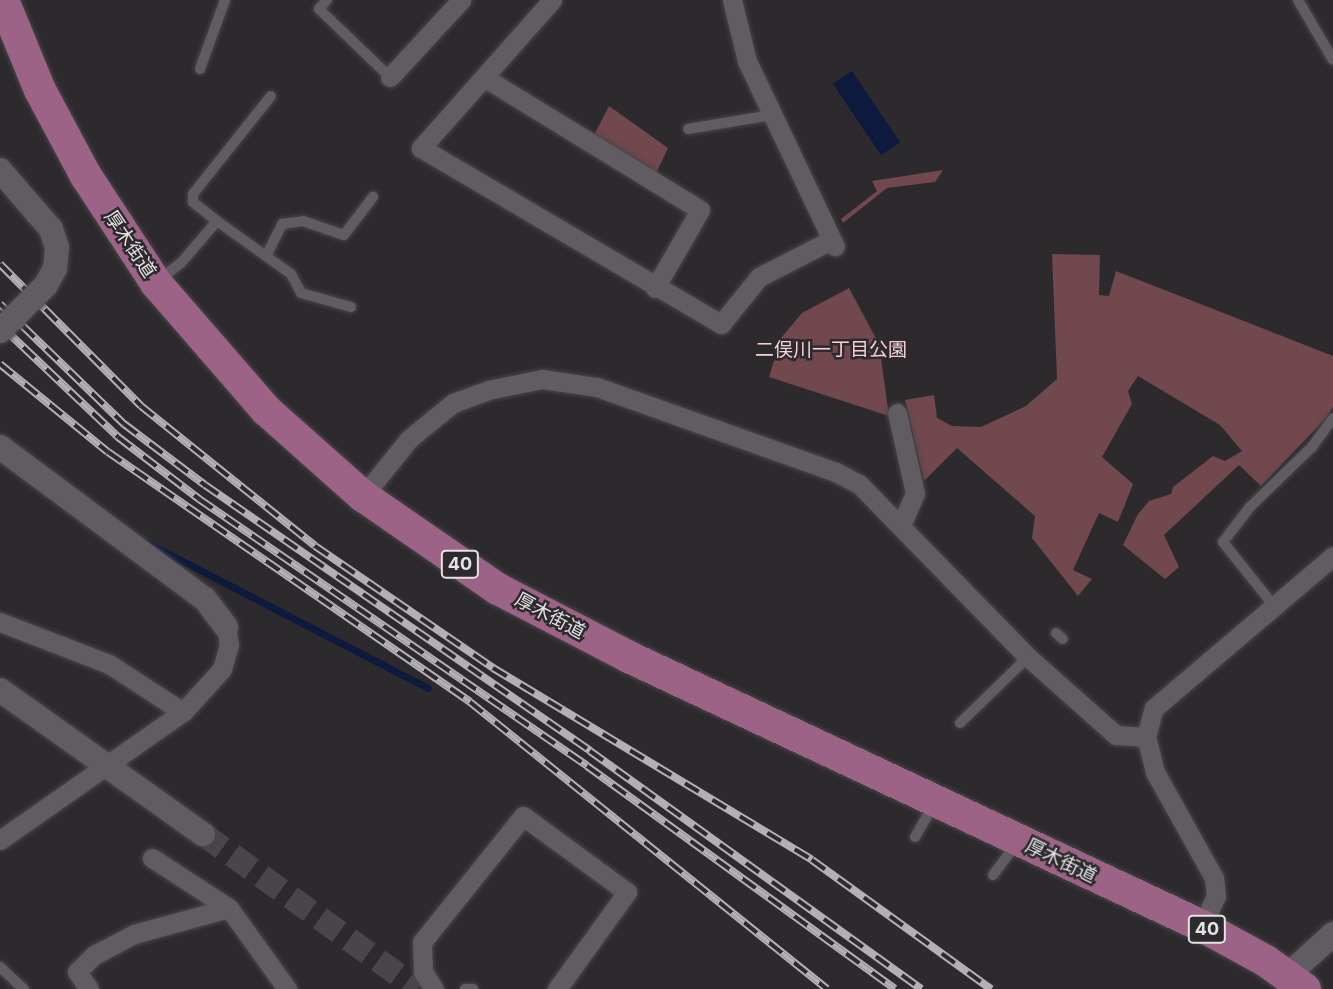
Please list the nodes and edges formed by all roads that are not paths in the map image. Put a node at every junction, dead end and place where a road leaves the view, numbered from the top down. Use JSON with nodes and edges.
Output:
{"nodes":[{"id":1,"x":3,"y":0,"type":"edge"},
{"id":2,"x":225,"y":0,"type":"edge"},
{"id":3,"x":327,"y":0,"type":"edge"},
{"id":4,"x":461,"y":0,"type":"edge"},
{"id":5,"x":552,"y":0,"type":"edge"},
{"id":6,"x":732,"y":0,"type":"edge"},
{"id":7,"x":1298,"y":0,"type":"edge"},
{"id":8,"x":1333,"y":60,"type":"edge"},
{"id":9,"x":200,"y":69,"type":"dead end"},
{"id":10,"x":390,"y":77,"type":"joint"},
{"id":11,"x":485,"y":78,"type":"junction"},
{"id":12,"x":271,"y":96,"type":"dead end"},
{"id":13,"x":772,"y":115,"type":"junction"},
{"id":14,"x":688,"y":129,"type":"dead end"},
{"id":15,"x":0,"y":170,"type":"edge"},
{"id":16,"x":373,"y":197,"type":"dead end"},
{"id":17,"x":216,"y":221,"type":"junction"},
{"id":18,"x":267,"y":254,"type":"junction"},
{"id":19,"x":156,"y":283,"type":"junction"},
{"id":20,"x":655,"y":288,"type":"junction"},
{"id":21,"x":351,"y":307,"type":"dead end"},
{"id":22,"x":0,"y":331,"type":"edge"},
{"id":23,"x":897,"y":413,"type":"dead end"},
{"id":24,"x":1333,"y":418,"type":"edge"},
{"id":25,"x":0,"y":447,"type":"edge"},
{"id":26,"x":363,"y":496,"type":"junction"},
{"id":27,"x":902,"y":524,"type":"junction"},
{"id":28,"x":1333,"y":556,"type":"edge"},
{"id":29,"x":1274,"y":606,"type":"junction"},
{"id":30,"x":0,"y":622,"type":"edge"},
{"id":31,"x":226,"y":627,"type":"joint"},
{"id":32,"x":1033,"y":656,"type":"junction"},
{"id":33,"x":0,"y":690,"type":"edge"},
{"id":34,"x":183,"y":712,"type":"junction"},
{"id":35,"x":960,"y":723,"type":"dead end"},
{"id":36,"x":1146,"y":737,"type":"junction"},
{"id":37,"x":105,"y":765,"type":"junction"},
{"id":38,"x":936,"y":800,"type":"junction"},
{"id":39,"x":203,"y":834,"type":"tunnel mouth"},
{"id":40,"x":915,"y":837,"type":"dead end"},
{"id":41,"x":0,"y":840,"type":"edge"},
{"id":42,"x":1018,"y":841,"type":"junction"},
{"id":43,"x":152,"y":858,"type":"dead end"},
{"id":44,"x":993,"y":876,"type":"dead end"},
{"id":45,"x":229,"y":908,"type":"junction"},
{"id":46,"x":1202,"y":926,"type":"junction"},
{"id":47,"x":1333,"y":934,"type":"edge"},
{"id":48,"x":0,"y":967,"type":"edge"},
{"id":49,"x":1296,"y":982,"type":"edge"},
{"id":50,"x":24,"y":989,"type":"edge"},
{"id":51,"x":89,"y":989,"type":"edge"},
{"id":52,"x":287,"y":989,"type":"edge"},
{"id":53,"x":434,"y":989,"type":"edge"},
{"id":54,"x":465,"y":989,"type":"edge"},
{"id":55,"x":473,"y":989,"type":"edge"},
{"id":56,"x":557,"y":989,"type":"edge"}],
"edges":[{"from":1,"to":19,"type":"main road","name":"厚木街道","number":"40"},
{"from":2,"to":9,"type":"lane"},
{"from":3,"to":10,"type":"lane"},
{"from":4,"to":10,"type":"street"},
{"from":5,"to":11,"type":"street"},
{"from":6,"to":13,"type":"street"},
{"from":7,"to":8,"type":"lane"},
{"from":11,"to":20,"type":"street"},
{"from":11,"to":20,"type":"street"},
{"from":12,"to":17,"type":"lane"},
{"from":13,"to":14,"type":"lane"},
{"from":13,"to":20,"type":"street"},
{"from":15,"to":22,"type":"street","bridge":true},
{"from":16,"to":18,"type":"lane"},
{"from":17,"to":18,"type":"lane"},
{"from":17,"to":19,"type":"lane"},
{"from":18,"to":21,"type":"lane"},
{"from":19,"to":26,"type":"main road","name":"厚木街道","number":"40"},
{"from":23,"to":27,"type":"street"},
{"from":24,"to":29,"type":"lane"},
{"from":25,"to":31,"type":"street"},
{"from":26,"to":27,"type":"street"},
{"from":26,"to":38,"type":"main road","name":"厚木街道","number":"40"},
{"from":27,"to":32,"type":"street"},
{"from":28,"to":29,"type":"street"},
{"from":29,"to":36,"type":"street"},
{"from":30,"to":34,"type":"street"},
{"from":31,"to":34,"type":"street"},
{"from":32,"to":35,"type":"lane"},
{"from":32,"to":36,"type":"street"},
{"from":33,"to":37,"type":"street"},
{"from":34,"to":37,"type":"street"},
{"from":36,"to":46,"type":"street"},
{"from":37,"to":39,"type":"street"},
{"from":37,"to":41,"type":"street"},
{"from":38,"to":40,"type":"lane"},
{"from":38,"to":42,"type":"main road","name":"厚木街道","number":"40"},
{"from":42,"to":44,"type":"lane"},
{"from":42,"to":46,"type":"main road","name":"厚木街道","number":"40"},
{"from":43,"to":45,"type":"street"},
{"from":45,"to":51,"type":"street"},
{"from":45,"to":52,"type":"street"},
{"from":46,"to":49,"type":"main road","name":"厚木街道","number":"40"},
{"from":47,"to":49,"type":"street"},
{"from":48,"to":50,"type":"lane"},
{"from":53,"to":56,"type":"street"},
{"from":54,"to":55,"type":"lane"}]}
